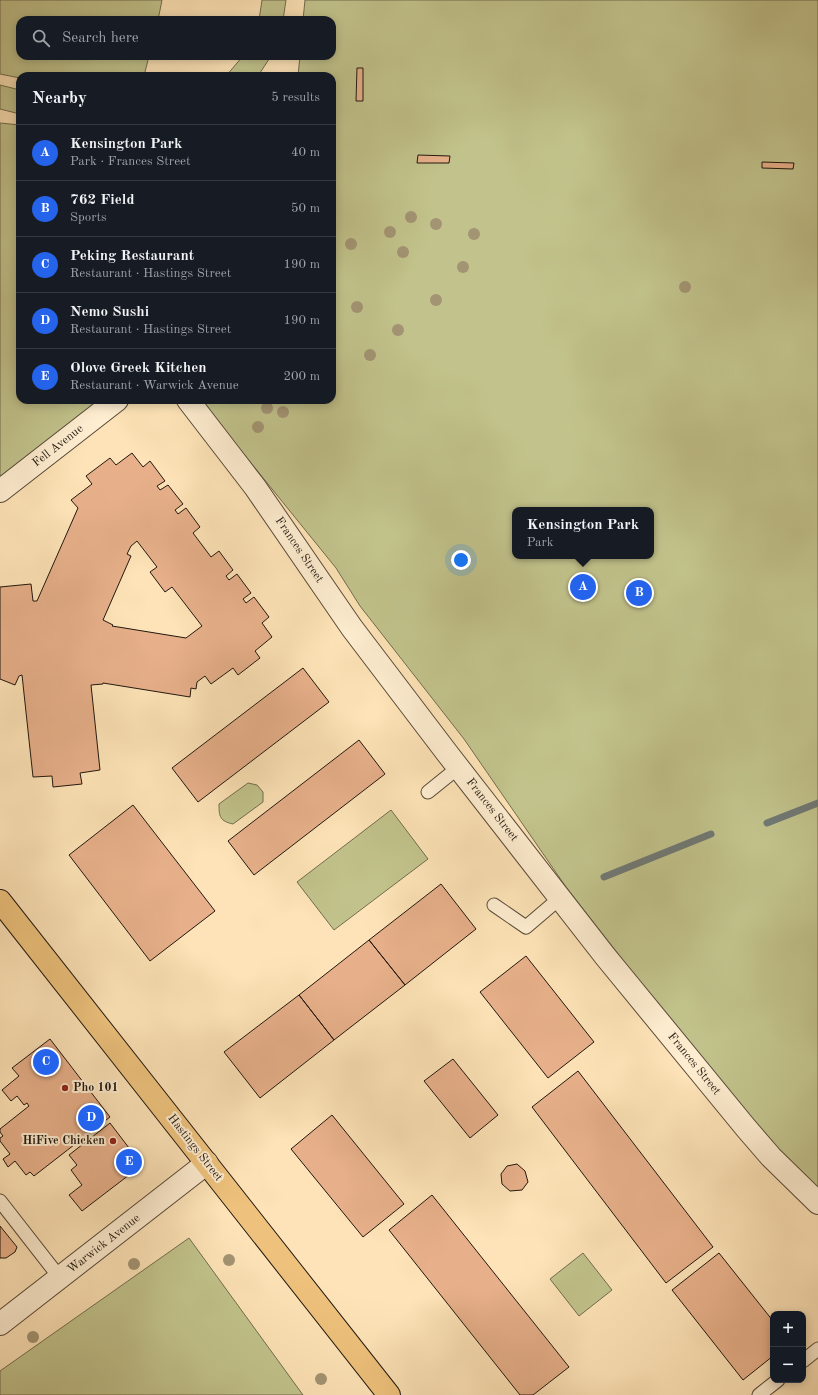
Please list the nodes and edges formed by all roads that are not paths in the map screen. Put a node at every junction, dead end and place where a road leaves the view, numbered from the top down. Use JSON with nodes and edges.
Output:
{"nodes":[{"id":1,"x":112,"y":404,"type":"edge"},
{"id":2,"x":191,"y":404,"type":"edge"},
{"id":3,"x":0,"y":491,"type":"edge"},
{"id":4,"x":458,"y":767,"type":"junction"},
{"id":5,"x":428,"y":792,"type":"dead end"},
{"id":6,"x":560,"y":898,"type":"junction"},
{"id":7,"x":0,"y":902,"type":"edge"},
{"id":8,"x":494,"y":905,"type":"dead end"},
{"id":9,"x":207,"y":1163,"type":"junction"},
{"id":10,"x":0,"y":1201,"type":"edge"},
{"id":11,"x":818,"y":1204,"type":"edge"},
{"id":12,"x":60,"y":1278,"type":"junction"},
{"id":13,"x":0,"y":1324,"type":"edge"},
{"id":14,"x":818,"y":1349,"type":"edge"},
{"id":15,"x":806,"y":1359,"type":"edge"},
{"id":16,"x":774,"y":1383,"type":"edge"},
{"id":17,"x":389,"y":1395,"type":"edge"},
{"id":18,"x":759,"y":1395,"type":"edge"}],
"edges":[{"from":1,"to":3,"type":"street","name":"Fell Avenue"},
{"from":2,"to":4,"type":"street","name":"Frances Street"},
{"from":4,"to":5,"type":"lane"},
{"from":4,"to":6,"type":"street","name":"Frances Street"},
{"from":6,"to":8,"type":"lane"},
{"from":6,"to":11,"type":"street","name":"Frances Street"},
{"from":7,"to":9,"type":"main road","name":"Hastings Street"},
{"from":9,"to":12,"type":"street","name":"Warwick Avenue"},
{"from":9,"to":17,"type":"main road","name":"Hastings Street"},
{"from":10,"to":12,"type":"lane"},
{"from":12,"to":13,"type":"street","name":"Warwick Avenue"},
{"from":14,"to":15,"type":"lane"},
{"from":16,"to":18,"type":"lane"}]}
